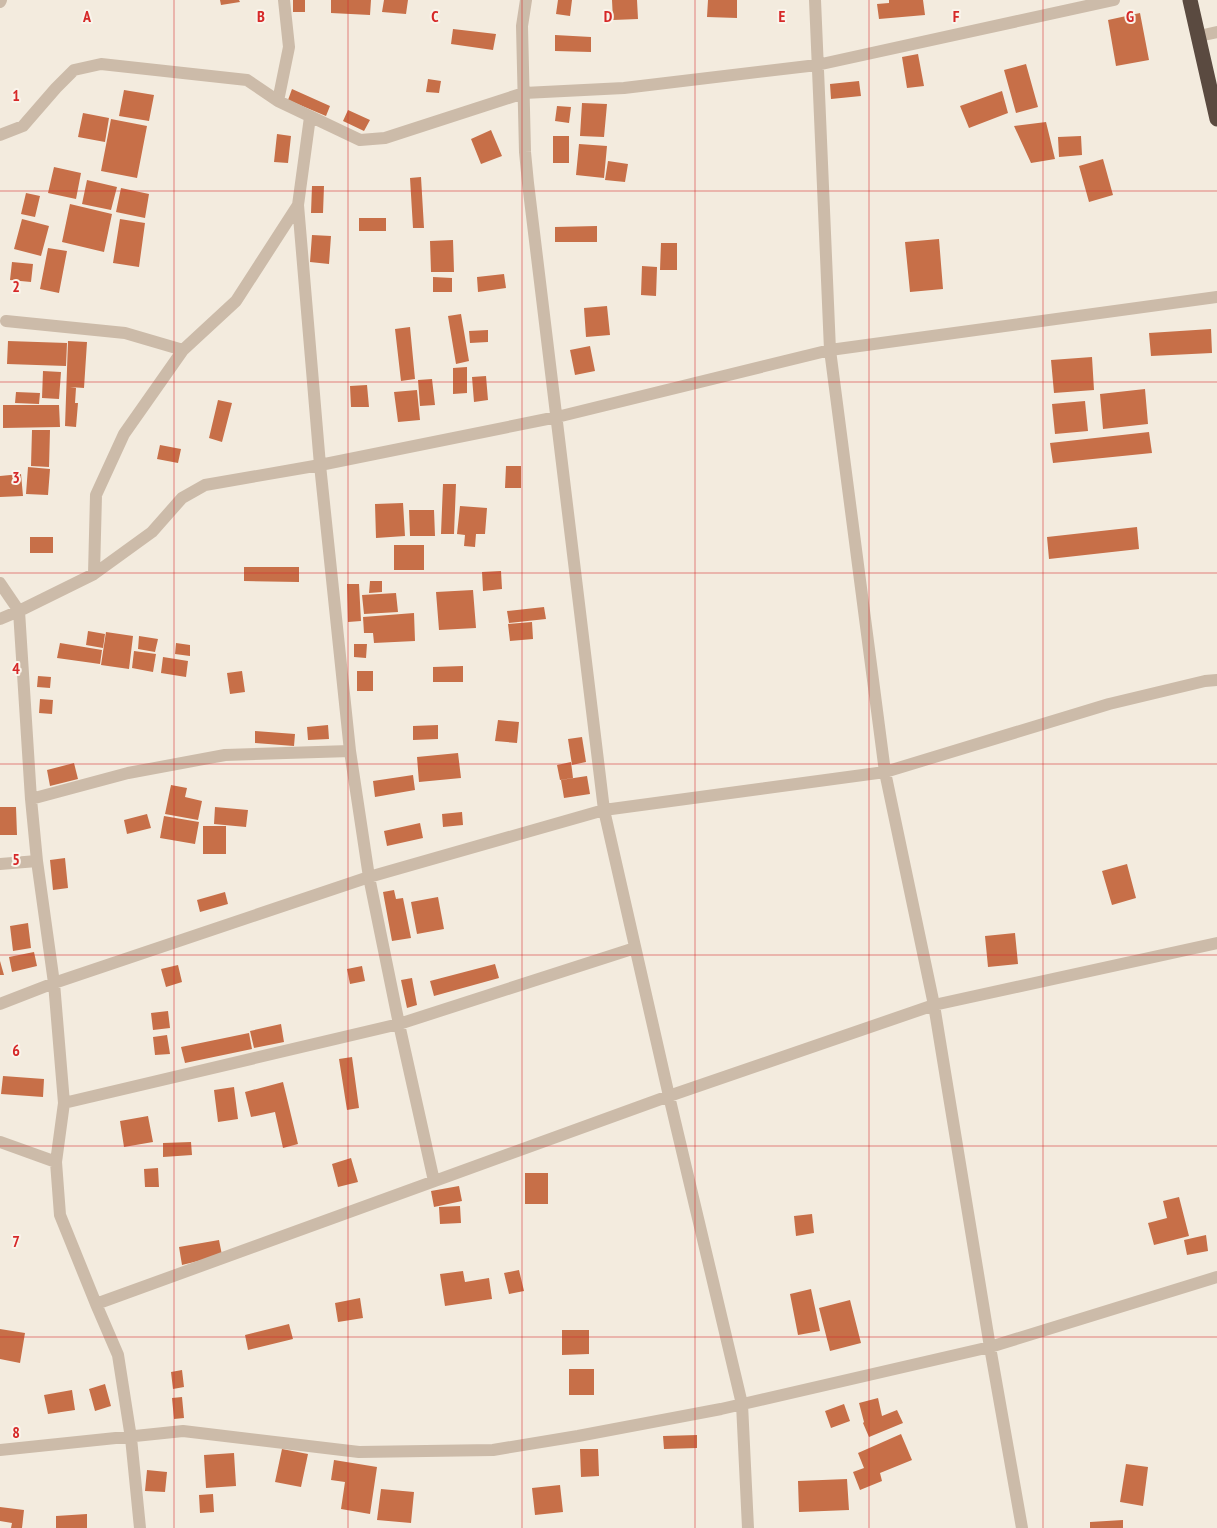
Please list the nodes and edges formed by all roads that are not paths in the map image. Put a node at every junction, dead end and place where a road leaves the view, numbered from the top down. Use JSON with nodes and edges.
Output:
{"nodes":[{"id":1,"x":284,"y":0,"type":"edge"},
{"id":2,"x":526,"y":0,"type":"edge"},
{"id":3,"x":815,"y":0,"type":"edge"},
{"id":4,"x":1114,"y":0,"type":"edge"},
{"id":5,"x":1190,"y":0,"type":"edge"},
{"id":6,"x":1217,"y":32,"type":"edge"},
{"id":7,"x":1199,"y":36,"type":"junction"},
{"id":8,"x":818,"y":65,"type":"junction"},
{"id":9,"x":524,"y":93,"type":"junction"},
{"id":10,"x":278,"y":101,"type":"junction"},
{"id":11,"x":310,"y":117,"type":"junction"},
{"id":12,"x":1217,"y":119,"type":"edge"},
{"id":13,"x":0,"y":135,"type":"edge"},
{"id":14,"x":298,"y":205,"type":"junction"},
{"id":15,"x":1217,"y":297,"type":"edge"},
{"id":16,"x":6,"y":321,"type":"dead end"},
{"id":17,"x":184,"y":350,"type":"junction"},
{"id":18,"x":830,"y":350,"type":"junction"},
{"id":19,"x":557,"y":417,"type":"junction"},
{"id":20,"x":320,"y":465,"type":"junction"},
{"id":21,"x":94,"y":574,"type":"junction"},
{"id":22,"x":0,"y":583,"type":"edge"},
{"id":23,"x":20,"y":611,"type":"junction"},
{"id":24,"x":0,"y":618,"type":"edge"},
{"id":25,"x":1217,"y":680,"type":"edge"},
{"id":26,"x":350,"y":751,"type":"junction"},
{"id":27,"x":885,"y":772,"type":"junction"},
{"id":28,"x":31,"y":799,"type":"junction"},
{"id":29,"x":604,"y":810,"type":"junction"},
{"id":30,"x":37,"y":861,"type":"junction"},
{"id":31,"x":0,"y":864,"type":"edge"},
{"id":32,"x":369,"y":877,"type":"junction"},
{"id":33,"x":1217,"y":943,"type":"edge"},
{"id":34,"x":635,"y":948,"type":"junction"},
{"id":35,"x":54,"y":983,"type":"junction"},
{"id":36,"x":0,"y":1004,"type":"edge"},
{"id":37,"x":934,"y":1005,"type":"junction"},
{"id":38,"x":399,"y":1024,"type":"junction"},
{"id":39,"x":669,"y":1096,"type":"junction"},
{"id":40,"x":64,"y":1103,"type":"junction"},
{"id":41,"x":0,"y":1142,"type":"edge"},
{"id":42,"x":56,"y":1162,"type":"junction"},
{"id":43,"x":434,"y":1181,"type":"junction"},
{"id":44,"x":1217,"y":1276,"type":"edge"},
{"id":45,"x":96,"y":1304,"type":"junction"},
{"id":46,"x":990,"y":1347,"type":"junction"},
{"id":47,"x":742,"y":1404,"type":"junction"},
{"id":48,"x":131,"y":1438,"type":"junction"},
{"id":49,"x":0,"y":1450,"type":"edge"},
{"id":50,"x":140,"y":1528,"type":"edge"},
{"id":51,"x":748,"y":1528,"type":"edge"},
{"id":52,"x":1022,"y":1528,"type":"edge"}],
"edges":[{"from":1,"to":10,"type":"street"},
{"from":2,"to":9,"type":"street"},
{"from":3,"to":8,"type":"street"},
{"from":4,"to":8,"type":"street"},
{"from":5,"to":7,"type":"highway"},
{"from":6,"to":7,"type":"street"},
{"from":7,"to":12,"type":"highway"},
{"from":8,"to":9,"type":"street"},
{"from":8,"to":18,"type":"street"},
{"from":9,"to":11,"type":"street"},
{"from":9,"to":19,"type":"street"},
{"from":10,"to":11,"type":"street"},
{"from":10,"to":13,"type":"street"},
{"from":11,"to":14,"type":"street"},
{"from":14,"to":17,"type":"street"},
{"from":14,"to":20,"type":"street"},
{"from":15,"to":18,"type":"street"},
{"from":16,"to":17,"type":"street"},
{"from":17,"to":21,"type":"street"},
{"from":18,"to":19,"type":"street"},
{"from":18,"to":27,"type":"street"},
{"from":19,"to":20,"type":"street"},
{"from":19,"to":29,"type":"street"},
{"from":20,"to":21,"type":"street"},
{"from":20,"to":26,"type":"street"},
{"from":21,"to":23,"type":"street"},
{"from":22,"to":23,"type":"street"},
{"from":23,"to":24,"type":"street"},
{"from":23,"to":28,"type":"street"},
{"from":25,"to":27,"type":"street"},
{"from":26,"to":28,"type":"street"},
{"from":26,"to":32,"type":"street"},
{"from":27,"to":29,"type":"street"},
{"from":27,"to":37,"type":"street"},
{"from":28,"to":30,"type":"street"},
{"from":29,"to":32,"type":"street"},
{"from":29,"to":34,"type":"street"},
{"from":30,"to":31,"type":"street"},
{"from":30,"to":35,"type":"street"},
{"from":32,"to":35,"type":"street"},
{"from":32,"to":38,"type":"street"},
{"from":33,"to":37,"type":"street"},
{"from":34,"to":38,"type":"street"},
{"from":34,"to":39,"type":"street"},
{"from":35,"to":36,"type":"street"},
{"from":35,"to":40,"type":"street"},
{"from":37,"to":39,"type":"street"},
{"from":37,"to":46,"type":"street"},
{"from":38,"to":40,"type":"street"},
{"from":38,"to":43,"type":"street"},
{"from":39,"to":43,"type":"street"},
{"from":39,"to":47,"type":"street"},
{"from":40,"to":42,"type":"street"},
{"from":41,"to":42,"type":"street"},
{"from":42,"to":45,"type":"street"},
{"from":43,"to":45,"type":"street"},
{"from":44,"to":46,"type":"street"},
{"from":45,"to":48,"type":"street"},
{"from":46,"to":47,"type":"street"},
{"from":46,"to":52,"type":"street"},
{"from":47,"to":48,"type":"street"},
{"from":47,"to":51,"type":"street"},
{"from":48,"to":49,"type":"street"},
{"from":48,"to":50,"type":"street"}]}
